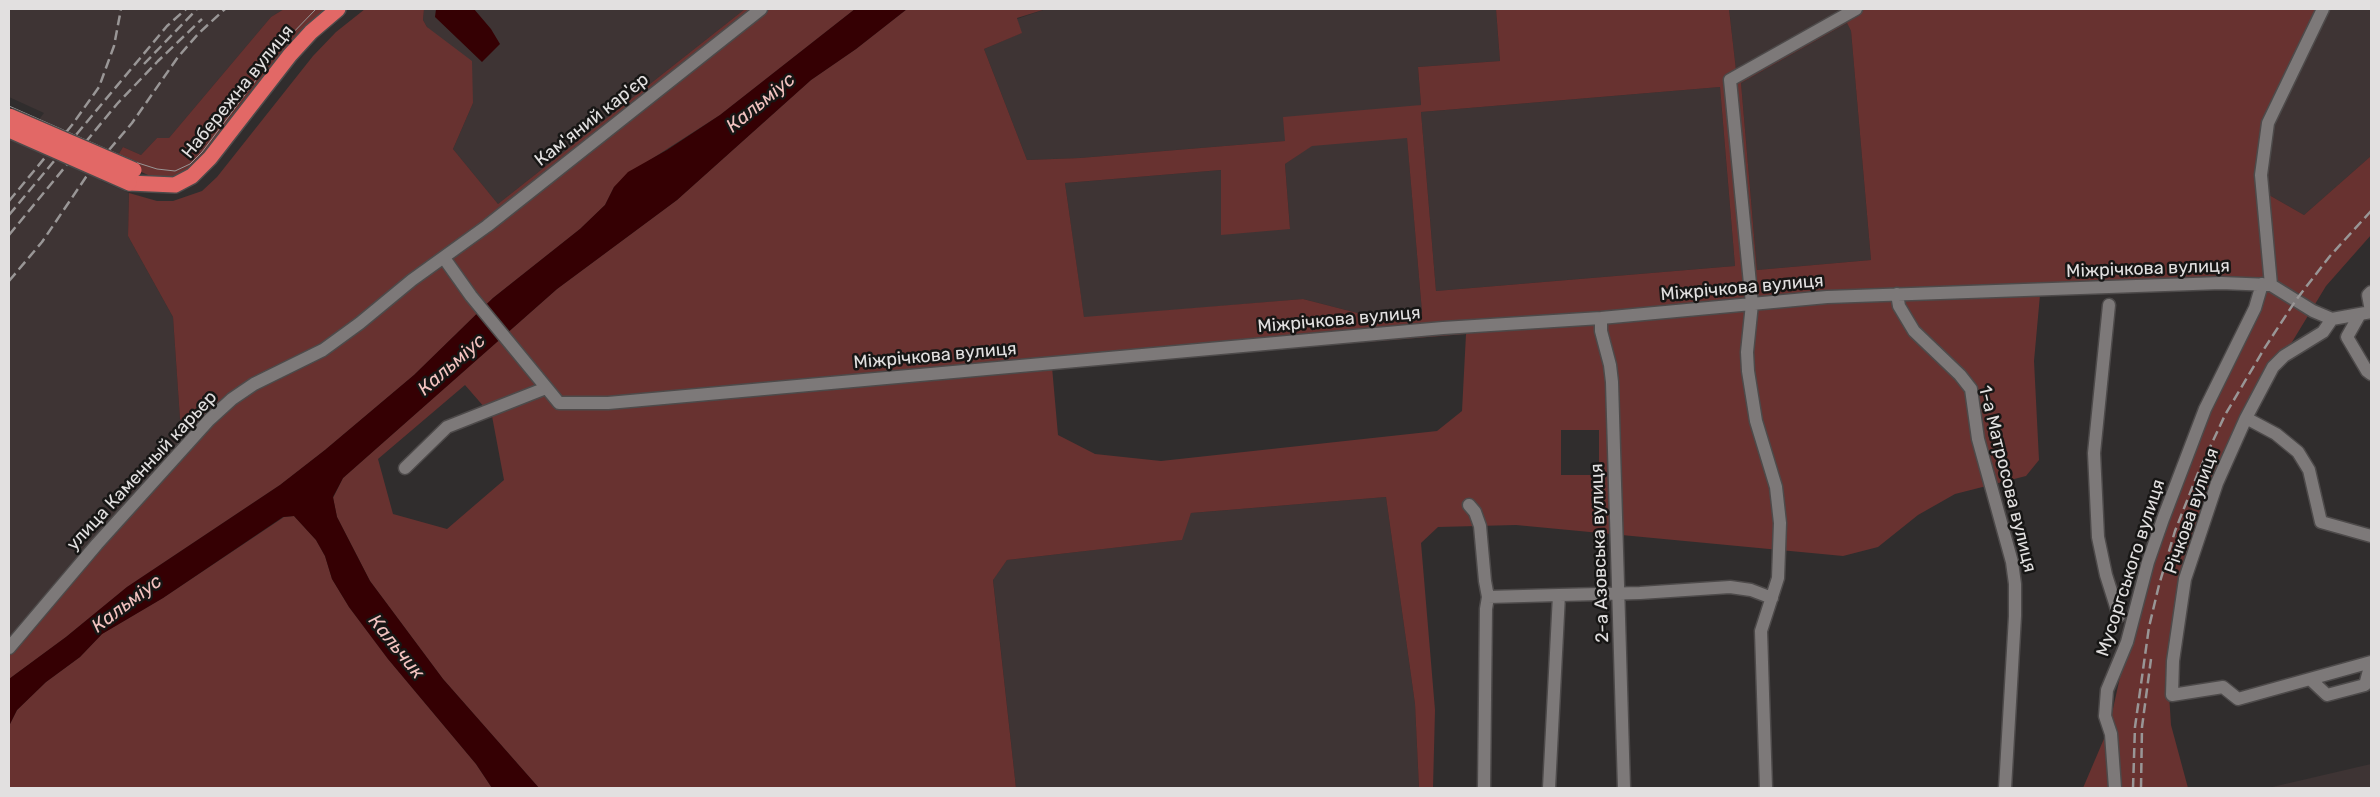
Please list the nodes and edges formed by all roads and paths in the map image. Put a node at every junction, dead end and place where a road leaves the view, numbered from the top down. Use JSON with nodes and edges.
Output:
{"nodes":[{"id":1,"x":338,"y":9,"type":"edge"},
{"id":2,"x":760,"y":9,"type":"edge"},
{"id":3,"x":1856,"y":9,"type":"edge"},
{"id":4,"x":2323,"y":9,"type":"edge"},
{"id":5,"x":9,"y":116,"type":"edge"},
{"id":6,"x":9,"y":130,"type":"edge"},
{"id":7,"x":132,"y":176,"type":"junction"},
{"id":8,"x":444,"y":258,"type":"junction"},
{"id":9,"x":2266,"y":284,"type":"junction"},
{"id":10,"x":2371,"y":292,"type":"edge"},
{"id":11,"x":1897,"y":294,"type":"junction"},
{"id":12,"x":1752,"y":304,"type":"junction"},
{"id":13,"x":2109,"y":305,"type":"dead end"},
{"id":14,"x":2367,"y":313,"type":"edge"},
{"id":15,"x":1601,"y":318,"type":"junction"},
{"id":16,"x":2332,"y":319,"type":"junction"},
{"id":17,"x":2371,"y":374,"type":"edge"},
{"id":18,"x":546,"y":388,"type":"junction"},
{"id":19,"x":2246,"y":418,"type":"junction"},
{"id":20,"x":406,"y":468,"type":"dead end"},
{"id":21,"x":1469,"y":504,"type":"dead end"},
{"id":22,"x":2371,"y":536,"type":"edge"},
{"id":23,"x":1618,"y":593,"type":"junction"},
{"id":24,"x":1559,"y":594,"type":"junction"},
{"id":25,"x":1488,"y":597,"type":"junction"},
{"id":26,"x":1772,"y":598,"type":"junction"},
{"id":27,"x":2119,"y":616,"type":"junction"},
{"id":28,"x":2135,"y":617,"type":"junction"},
{"id":29,"x":2127,"y":642,"type":"junction"},
{"id":30,"x":9,"y":648,"type":"edge"},
{"id":31,"x":2371,"y":663,"type":"edge"},
{"id":32,"x":2310,"y":679,"type":"junction"},
{"id":33,"x":1484,"y":788,"type":"edge"},
{"id":34,"x":1549,"y":788,"type":"edge"},
{"id":35,"x":1624,"y":788,"type":"edge"},
{"id":36,"x":1766,"y":788,"type":"edge"},
{"id":37,"x":2006,"y":788,"type":"edge"},
{"id":38,"x":2115,"y":788,"type":"edge"}],
"edges":[{"from":1,"to":7,"type":"highway","name":"Набережна вулиця"},
{"from":2,"to":8,"type":"street","name":"Кам'яний кар'єр"},
{"from":3,"to":12,"type":"street"},
{"from":4,"to":9,"type":"street"},
{"from":5,"to":7,"type":"highway","bridge":true},
{"from":6,"to":7,"type":"highway","bridge":true},
{"from":8,"to":18,"type":"street","name":"Міжрічкова вулиця"},
{"from":8,"to":30,"type":"street","name":"улица Каменный карьер"},
{"from":9,"to":11,"type":"street","name":"Міжрічкова вулиця"},
{"from":9,"to":16,"type":"street","name":"Міжрічкова вулиця"},
{"from":9,"to":28,"type":"street","name":"Мусоргського вулиця"},
{"from":10,"to":14,"type":"street"},
{"from":11,"to":12,"type":"street","name":"Міжрічкова вулиця"},
{"from":11,"to":37,"type":"street","name":"1-а Матросова вулиця"},
{"from":12,"to":15,"type":"street","name":"Міжрічкова вулиця"},
{"from":12,"to":26,"type":"street"},
{"from":13,"to":27,"type":"street"},
{"from":14,"to":16,"type":"street"},
{"from":14,"to":17,"type":"street"},
{"from":15,"to":18,"type":"street","name":"Міжрічкова вулиця"},
{"from":15,"to":23,"type":"street","name":"2-а Азовська вулиця"},
{"from":16,"to":19,"type":"street","name":"Річкова вулиця"},
{"from":18,"to":20,"type":"street"},
{"from":19,"to":22,"type":"street"},
{"from":19,"to":32,"type":"street","name":"Річкова вулиця"},
{"from":21,"to":25,"type":"street"},
{"from":23,"to":24,"type":"street"},
{"from":23,"to":26,"type":"street"},
{"from":23,"to":35,"type":"street","name":"2-а Азовська вулиця"},
{"from":24,"to":25,"type":"street"},
{"from":24,"to":34,"type":"street"},
{"from":25,"to":33,"type":"street"},
{"from":26,"to":36,"type":"street"},
{"from":27,"to":28,"type":"street"},
{"from":27,"to":29,"type":"street"},
{"from":28,"to":29,"type":"street","name":"Мусоргського вулиця"},
{"from":29,"to":38,"type":"street","name":"Мусоргського вулиця"},
{"from":31,"to":32,"type":"street","name":"Річкова вулиця"},
{"from":31,"to":32,"type":"street"}]}
